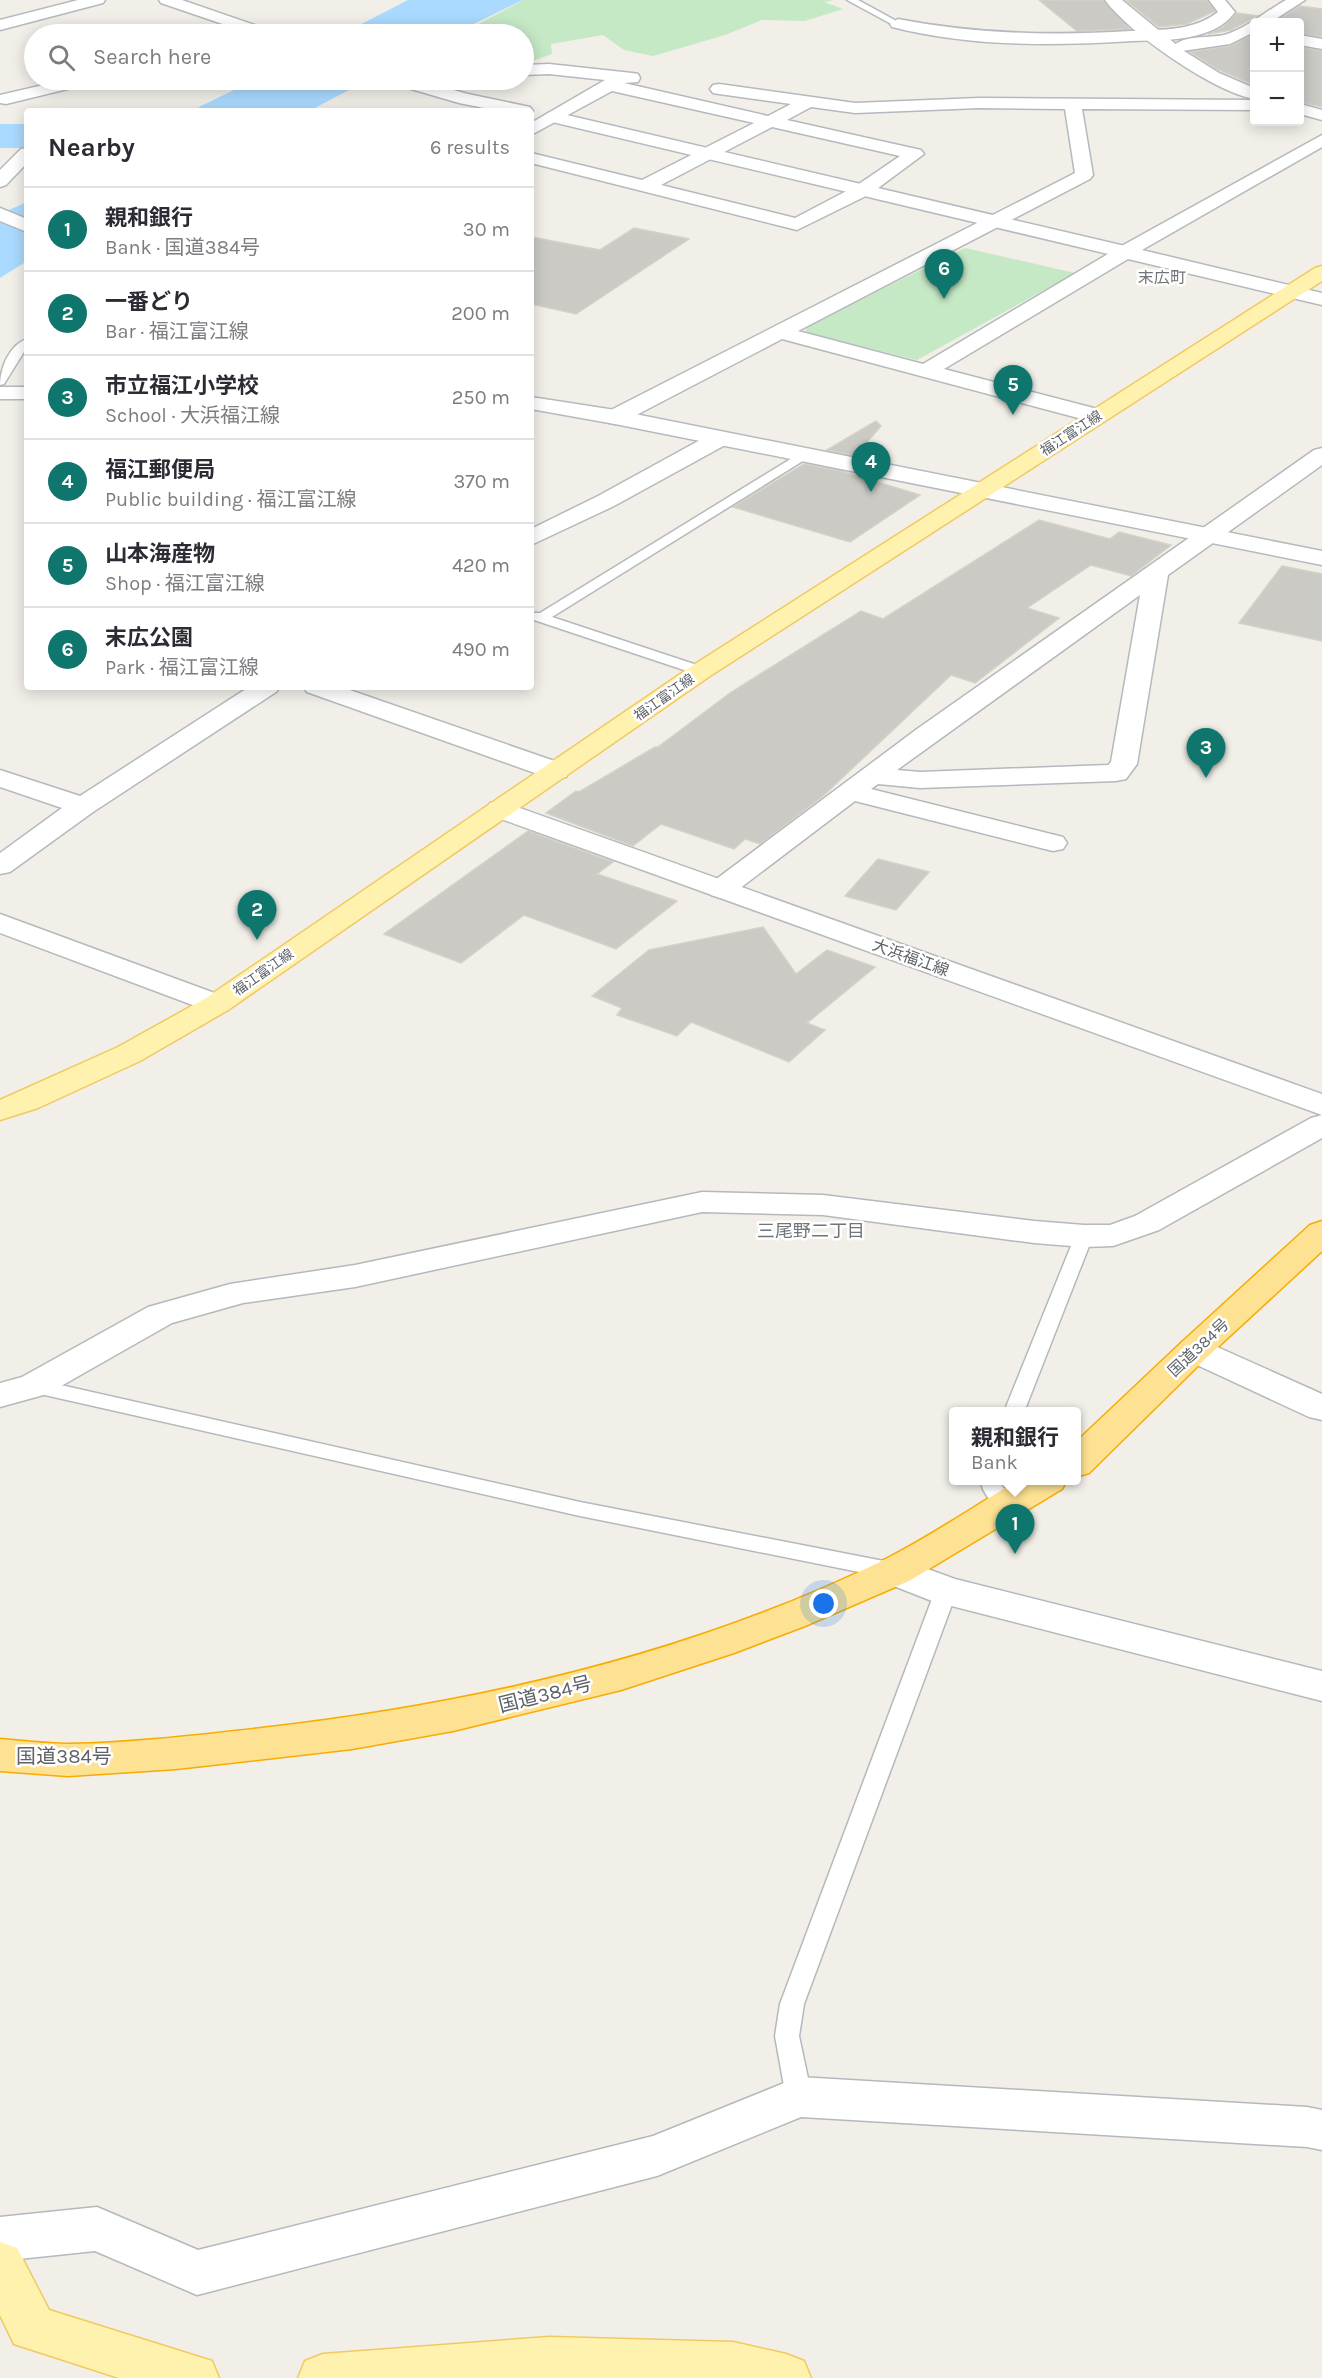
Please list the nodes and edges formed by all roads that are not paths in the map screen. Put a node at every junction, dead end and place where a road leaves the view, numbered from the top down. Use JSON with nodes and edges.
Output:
{"nodes":[{"id":1,"x":97,"y":0,"type":"edge"},
{"id":2,"x":167,"y":0,"type":"edge"},
{"id":3,"x":851,"y":0,"type":"edge"},
{"id":4,"x":1113,"y":0,"type":"edge"},
{"id":5,"x":1217,"y":0,"type":"edge"},
{"id":6,"x":1297,"y":0,"type":"edge"},
{"id":7,"x":1269,"y":18,"type":"edge"},
{"id":8,"x":235,"y":24,"type":"edge"},
{"id":9,"x":898,"y":24,"type":"joint"},
{"id":10,"x":0,"y":25,"type":"edge"},
{"id":11,"x":1250,"y":30,"type":"edge"},
{"id":12,"x":1151,"y":35,"type":"junction"},
{"id":13,"x":1304,"y":41,"type":"edge"},
{"id":14,"x":1322,"y":44,"type":"edge"},
{"id":15,"x":1166,"y":48,"type":"junction"},
{"id":16,"x":534,"y":70,"type":"edge"},
{"id":17,"x":616,"y":81,"type":"junction"},
{"id":18,"x":682,"y":84,"type":"dead end"},
{"id":19,"x":705,"y":87,"type":"dead end"},
{"id":20,"x":39,"y":90,"type":"edge"},
{"id":21,"x":436,"y":90,"type":"edge"},
{"id":22,"x":1250,"y":92,"type":"edge"},
{"id":23,"x":3,"y":98,"type":"edge"},
{"id":24,"x":810,"y":101,"type":"junction"},
{"id":25,"x":1073,"y":105,"type":"junction"},
{"id":26,"x":1250,"y":105,"type":"edge"},
{"id":27,"x":509,"y":108,"type":"edge"},
{"id":28,"x":24,"y":109,"type":"edge"},
{"id":29,"x":1304,"y":110,"type":"edge"},
{"id":30,"x":534,"y":113,"type":"edge"},
{"id":31,"x":1322,"y":115,"type":"edge"},
{"id":32,"x":554,"y":117,"type":"junction"},
{"id":33,"x":771,"y":121,"type":"junction"},
{"id":34,"x":534,"y":128,"type":"edge"},
{"id":35,"x":1322,"y":140,"type":"edge"},
{"id":36,"x":708,"y":153,"type":"junction"},
{"id":37,"x":24,"y":156,"type":"edge"},
{"id":38,"x":534,"y":159,"type":"edge"},
{"id":39,"x":0,"y":181,"type":"edge"},
{"id":40,"x":644,"y":186,"type":"junction"},
{"id":41,"x":863,"y":190,"type":"junction"},
{"id":42,"x":0,"y":214,"type":"edge"},
{"id":43,"x":998,"y":221,"type":"junction"},
{"id":44,"x":24,"y":225,"type":"edge"},
{"id":45,"x":1125,"y":252,"type":"junction"},
{"id":46,"x":1322,"y":272,"type":"edge"},
{"id":47,"x":1293,"y":292,"type":"junction"},
{"id":48,"x":1322,"y":299,"type":"edge"},
{"id":49,"x":778,"y":332,"type":"junction"},
{"id":50,"x":24,"y":344,"type":"edge"},
{"id":51,"x":924,"y":372,"type":"junction"},
{"id":52,"x":0,"y":382,"type":"edge"},
{"id":53,"x":0,"y":393,"type":"edge"},
{"id":54,"x":24,"y":393,"type":"edge"},
{"id":55,"x":534,"y":403,"type":"edge"},
{"id":56,"x":1097,"y":416,"type":"junction"},
{"id":57,"x":615,"y":417,"type":"junction"},
{"id":58,"x":718,"y":439,"type":"junction"},
{"id":59,"x":1322,"y":455,"type":"edge"},
{"id":60,"x":802,"y":456,"type":"junction"},
{"id":61,"x":982,"y":490,"type":"junction"},
{"id":62,"x":1211,"y":535,"type":"junction"},
{"id":63,"x":534,"y":537,"type":"edge"},
{"id":64,"x":1322,"y":558,"type":"edge"},
{"id":65,"x":1156,"y":574,"type":"junction"},
{"id":66,"x":536,"y":616,"type":"edge"},
{"id":67,"x":701,"y":672,"type":"junction"},
{"id":68,"x":262,"y":690,"type":"edge"},
{"id":69,"x":325,"y":690,"type":"edge"},
{"id":70,"x":556,"y":771,"type":"junction"},
{"id":71,"x":872,"y":775,"type":"junction"},
{"id":72,"x":0,"y":778,"type":"edge"},
{"id":73,"x":850,"y":792,"type":"junction"},
{"id":74,"x":82,"y":806,"type":"junction"},
{"id":75,"x":500,"y":809,"type":"junction"},
{"id":76,"x":1053,"y":843,"type":"dead end"},
{"id":77,"x":0,"y":866,"type":"edge"},
{"id":78,"x":721,"y":889,"type":"junction"},
{"id":79,"x":0,"y":923,"type":"edge"},
{"id":80,"x":217,"y":1004,"type":"junction"},
{"id":81,"x":1322,"y":1105,"type":"edge"},
{"id":82,"x":0,"y":1110,"type":"edge"},
{"id":83,"x":1322,"y":1125,"type":"edge"},
{"id":84,"x":1322,"y":1232,"type":"edge"},
{"id":85,"x":1084,"y":1236,"type":"junction"},
{"id":86,"x":1194,"y":1350,"type":"junction"},
{"id":87,"x":34,"y":1386,"type":"junction"},
{"id":88,"x":0,"y":1395,"type":"edge"},
{"id":89,"x":1016,"y":1407,"type":"edge"},
{"id":90,"x":1322,"y":1408,"type":"edge"},
{"id":91,"x":1081,"y":1460,"type":"edge"},
{"id":92,"x":1030,"y":1485,"type":"edge"},
{"id":93,"x":999,"y":1493,"type":"edge"},
{"id":94,"x":895,"y":1571,"type":"junction"},
{"id":95,"x":946,"y":1591,"type":"junction"},
{"id":96,"x":1322,"y":1686,"type":"edge"},
{"id":97,"x":0,"y":1755,"type":"edge"},
{"id":98,"x":799,"y":2097,"type":"junction"},
{"id":99,"x":1322,"y":2130,"type":"edge"},
{"id":100,"x":0,"y":2239,"type":"edge"},
{"id":101,"x":0,"y":2264,"type":"edge"},
{"id":102,"x":194,"y":2378,"type":"edge"},
{"id":103,"x":323,"y":2378,"type":"edge"},
{"id":104,"x":786,"y":2378,"type":"edge"}],
"edges":[{"from":1,"to":10,"type":"street"},
{"from":2,"to":8,"type":"street"},
{"from":3,"to":9,"type":"lane"},
{"from":4,"to":12,"type":"street"},
{"from":5,"to":12,"type":"street"},
{"from":6,"to":7,"type":"street"},
{"from":9,"to":12,"type":"street"},
{"from":11,"to":15,"type":"street"},
{"from":12,"to":15,"type":"street"},
{"from":13,"to":14,"type":"street"},
{"from":15,"to":22,"type":"street"},
{"from":16,"to":17,"type":"street"},
{"from":17,"to":18,"type":"street"},
{"from":17,"to":32,"type":"street"},
{"from":17,"to":33,"type":"street"},
{"from":19,"to":24,"type":"street"},
{"from":20,"to":23,"type":"street"},
{"from":21,"to":27,"type":"street"},
{"from":23,"to":28,"type":"street"},
{"from":24,"to":25,"type":"street"},
{"from":24,"to":33,"type":"street"},
{"from":25,"to":26,"type":"street"},
{"from":25,"to":43,"type":"street"},
{"from":29,"to":31,"type":"street"},
{"from":30,"to":32,"type":"street"},
{"from":32,"to":34,"type":"street"},
{"from":32,"to":36,"type":"street"},
{"from":33,"to":36,"type":"street"},
{"from":33,"to":41,"type":"street"},
{"from":35,"to":45,"type":"street"},
{"from":36,"to":40,"type":"street"},
{"from":36,"to":41,"type":"street"},
{"from":37,"to":39,"type":"street"},
{"from":38,"to":40,"type":"street"},
{"from":40,"to":41,"type":"street"},
{"from":41,"to":43,"type":"street"},
{"from":42,"to":44,"type":"street"},
{"from":43,"to":45,"type":"street"},
{"from":43,"to":49,"type":"street"},
{"from":45,"to":47,"type":"street"},
{"from":45,"to":51,"type":"street"},
{"from":46,"to":47,"type":"main road","name":"福江富江線"},
{"from":47,"to":48,"type":"street"},
{"from":47,"to":56,"type":"main road","name":"福江富江線"},
{"from":49,"to":51,"type":"street"},
{"from":49,"to":57,"type":"street"},
{"from":50,"to":52,"type":"lane"},
{"from":51,"to":56,"type":"street"},
{"from":53,"to":54,"type":"street"},
{"from":55,"to":57,"type":"street"},
{"from":56,"to":61,"type":"main road","name":"福江富江線"},
{"from":57,"to":58,"type":"street"},
{"from":58,"to":60,"type":"street"},
{"from":58,"to":63,"type":"street"},
{"from":59,"to":62,"type":"street"},
{"from":60,"to":61,"type":"street"},
{"from":60,"to":66,"type":"lane"},
{"from":61,"to":62,"type":"street"},
{"from":61,"to":67,"type":"main road","name":"福江富江線"},
{"from":62,"to":64,"type":"street"},
{"from":62,"to":65,"type":"street"},
{"from":65,"to":71,"type":"street"},
{"from":65,"to":71,"type":"street"},
{"from":66,"to":67,"type":"lane"},
{"from":67,"to":70,"type":"main road","name":"福江富江線"},
{"from":68,"to":74,"type":"street"},
{"from":69,"to":70,"type":"street"},
{"from":70,"to":75,"type":"main road","name":"福江富江線"},
{"from":71,"to":73,"type":"street"},
{"from":72,"to":74,"type":"street"},
{"from":73,"to":76,"type":"street"},
{"from":73,"to":78,"type":"street"},
{"from":74,"to":77,"type":"street"},
{"from":75,"to":78,"type":"street","name":"大浜福江線"},
{"from":75,"to":80,"type":"main road","name":"福江富江線"},
{"from":78,"to":81,"type":"street","name":"大浜福江線"},
{"from":79,"to":80,"type":"street"},
{"from":80,"to":82,"type":"main road","name":"福江富江線"},
{"from":83,"to":85,"type":"street"},
{"from":84,"to":86,"type":"highway","name":"国道384号"},
{"from":85,"to":87,"type":"street"},
{"from":85,"to":89,"type":"lane"},
{"from":86,"to":90,"type":"street"},
{"from":86,"to":91,"type":"highway","name":"国道384号"},
{"from":87,"to":88,"type":"street"},
{"from":87,"to":94,"type":"lane"},
{"from":92,"to":93,"type":"highway","name":"国道384号"},
{"from":93,"to":94,"type":"highway","name":"国道384号"},
{"from":94,"to":95,"type":"street"},
{"from":94,"to":97,"type":"highway","name":"国道384号"},
{"from":95,"to":96,"type":"street"},
{"from":95,"to":98,"type":"lane"},
{"from":98,"to":99,"type":"street"},
{"from":98,"to":100,"type":"street"},
{"from":101,"to":102,"type":"main road"},
{"from":103,"to":104,"type":"main road"}]}
